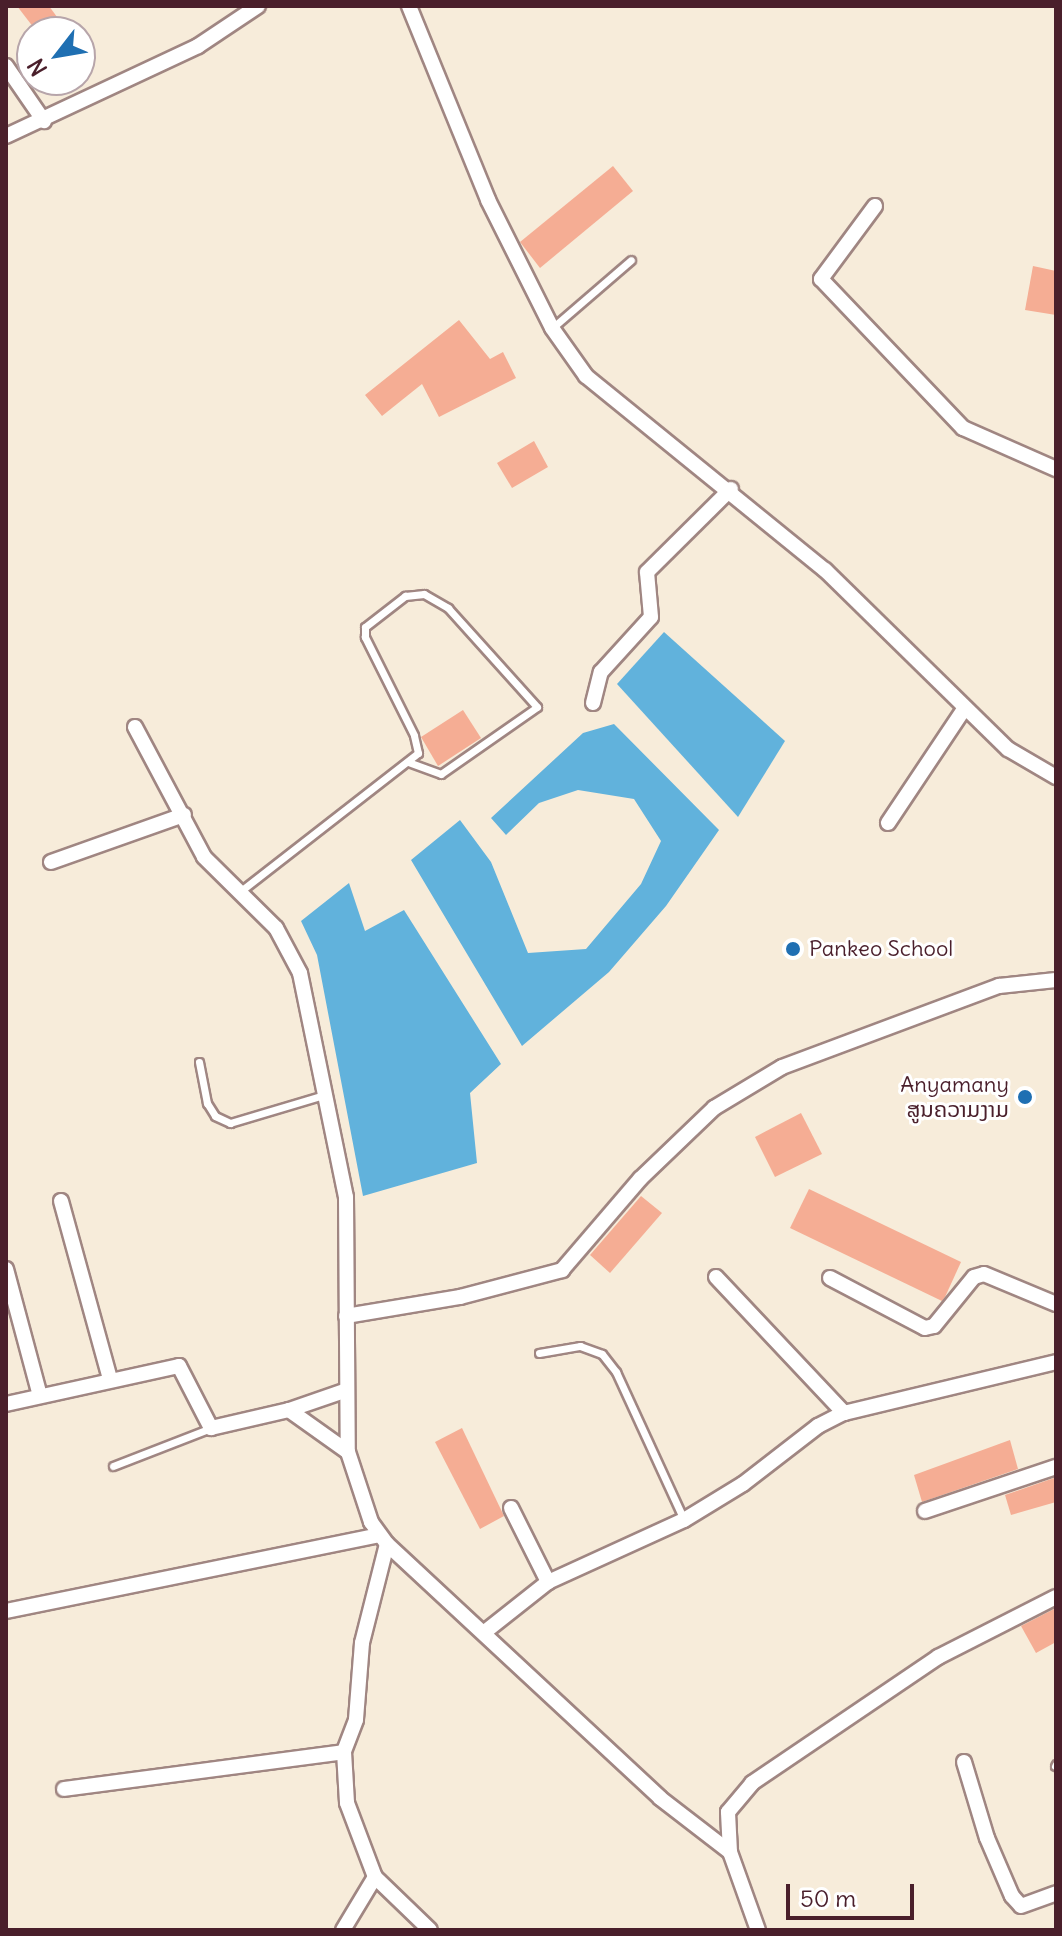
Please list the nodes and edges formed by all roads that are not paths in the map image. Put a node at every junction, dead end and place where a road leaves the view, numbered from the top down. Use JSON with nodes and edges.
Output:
{"nodes":[{"id":1,"x":258,"y":6,"type":"edge"},
{"id":2,"x":415,"y":9,"type":"edge"},
{"id":3,"x":6,"y":66,"type":"edge"},
{"id":4,"x":44,"y":121,"type":"junction"},
{"id":5,"x":6,"y":136,"type":"edge"},
{"id":6,"x":875,"y":206,"type":"dead end"},
{"id":7,"x":631,"y":260,"type":"dead end"},
{"id":8,"x":552,"y":328,"type":"junction"},
{"id":9,"x":1056,"y":469,"type":"edge"},
{"id":10,"x":731,"y":489,"type":"junction"},
{"id":11,"x":593,"y":703,"type":"dead end"},
{"id":12,"x":964,"y":709,"type":"junction"},
{"id":13,"x":135,"y":727,"type":"dead end"},
{"id":14,"x":408,"y":762,"type":"junction"},
{"id":15,"x":1056,"y":777,"type":"edge"},
{"id":16,"x":184,"y":815,"type":"junction"},
{"id":17,"x":888,"y":823,"type":"dead end"},
{"id":18,"x":51,"y":862,"type":"dead end"},
{"id":19,"x":242,"y":890,"type":"junction"},
{"id":20,"x":1056,"y":980,"type":"edge"},
{"id":21,"x":199,"y":1062,"type":"dead end"},
{"id":22,"x":326,"y":1095,"type":"junction"},
{"id":23,"x":61,"y":1201,"type":"dead end"},
{"id":24,"x":6,"y":1269,"type":"edge"},
{"id":25,"x":716,"y":1277,"type":"dead end"},
{"id":26,"x":830,"y":1278,"type":"dead end"},
{"id":27,"x":1056,"y":1304,"type":"edge"},
{"id":28,"x":346,"y":1316,"type":"junction"},
{"id":29,"x":539,"y":1353,"type":"dead end"},
{"id":30,"x":1056,"y":1362,"type":"edge"},
{"id":31,"x":110,"y":1379,"type":"junction"},
{"id":32,"x":347,"y":1390,"type":"junction"},
{"id":33,"x":40,"y":1396,"type":"junction"},
{"id":34,"x":6,"y":1404,"type":"edge"},
{"id":35,"x":289,"y":1410,"type":"junction"},
{"id":36,"x":844,"y":1413,"type":"junction"},
{"id":37,"x":211,"y":1428,"type":"junction"},
{"id":38,"x":348,"y":1452,"type":"junction"},
{"id":39,"x":113,"y":1466,"type":"dead end"},
{"id":40,"x":1056,"y":1467,"type":"edge"},
{"id":41,"x":511,"y":1508,"type":"dead end"},
{"id":42,"x":925,"y":1511,"type":"dead end"},
{"id":43,"x":684,"y":1520,"type":"junction"},
{"id":44,"x":383,"y":1540,"type":"junction"},
{"id":45,"x":548,"y":1582,"type":"junction"},
{"id":46,"x":1056,"y":1597,"type":"edge"},
{"id":47,"x":6,"y":1611,"type":"edge"},
{"id":48,"x":486,"y":1631,"type":"junction"},
{"id":49,"x":344,"y":1752,"type":"junction"},
{"id":50,"x":964,"y":1762,"type":"dead end"},
{"id":51,"x":64,"y":1789,"type":"dead end"},
{"id":52,"x":730,"y":1852,"type":"junction"},
{"id":53,"x":375,"y":1877,"type":"junction"},
{"id":54,"x":1056,"y":1893,"type":"edge"},
{"id":55,"x":343,"y":1930,"type":"edge"},
{"id":56,"x":430,"y":1930,"type":"edge"},
{"id":57,"x":758,"y":1930,"type":"edge"}],
"edges":[{"from":1,"to":4,"type":"street"},
{"from":2,"to":8,"type":"street"},
{"from":3,"to":4,"type":"street"},
{"from":4,"to":5,"type":"street"},
{"from":6,"to":9,"type":"street"},
{"from":7,"to":8,"type":"lane"},
{"from":8,"to":10,"type":"street"},
{"from":10,"to":11,"type":"street"},
{"from":10,"to":12,"type":"street"},
{"from":12,"to":15,"type":"street"},
{"from":12,"to":17,"type":"street"},
{"from":13,"to":16,"type":"street"},
{"from":14,"to":14,"type":"lane"},
{"from":14,"to":19,"type":"lane"},
{"from":16,"to":18,"type":"street"},
{"from":16,"to":19,"type":"street"},
{"from":19,"to":22,"type":"street"},
{"from":20,"to":28,"type":"street"},
{"from":21,"to":22,"type":"lane"},
{"from":22,"to":28,"type":"street"},
{"from":23,"to":31,"type":"street"},
{"from":24,"to":33,"type":"street"},
{"from":25,"to":36,"type":"street"},
{"from":26,"to":27,"type":"street"},
{"from":28,"to":32,"type":"street"},
{"from":29,"to":43,"type":"lane"},
{"from":30,"to":36,"type":"street"},
{"from":31,"to":33,"type":"street"},
{"from":31,"to":37,"type":"street"},
{"from":32,"to":35,"type":"street"},
{"from":32,"to":38,"type":"street"},
{"from":33,"to":34,"type":"street"},
{"from":35,"to":37,"type":"street"},
{"from":35,"to":38,"type":"street"},
{"from":36,"to":43,"type":"street"},
{"from":37,"to":39,"type":"lane"},
{"from":38,"to":44,"type":"street"},
{"from":40,"to":42,"type":"street"},
{"from":41,"to":45,"type":"street"},
{"from":43,"to":45,"type":"street"},
{"from":44,"to":47,"type":"street"},
{"from":44,"to":48,"type":"street"},
{"from":44,"to":49,"type":"street"},
{"from":45,"to":48,"type":"street"},
{"from":46,"to":52,"type":"street"},
{"from":48,"to":52,"type":"street"},
{"from":49,"to":51,"type":"street"},
{"from":49,"to":53,"type":"street"},
{"from":50,"to":54,"type":"street"},
{"from":52,"to":57,"type":"street"},
{"from":53,"to":55,"type":"street"},
{"from":53,"to":56,"type":"street"}]}
